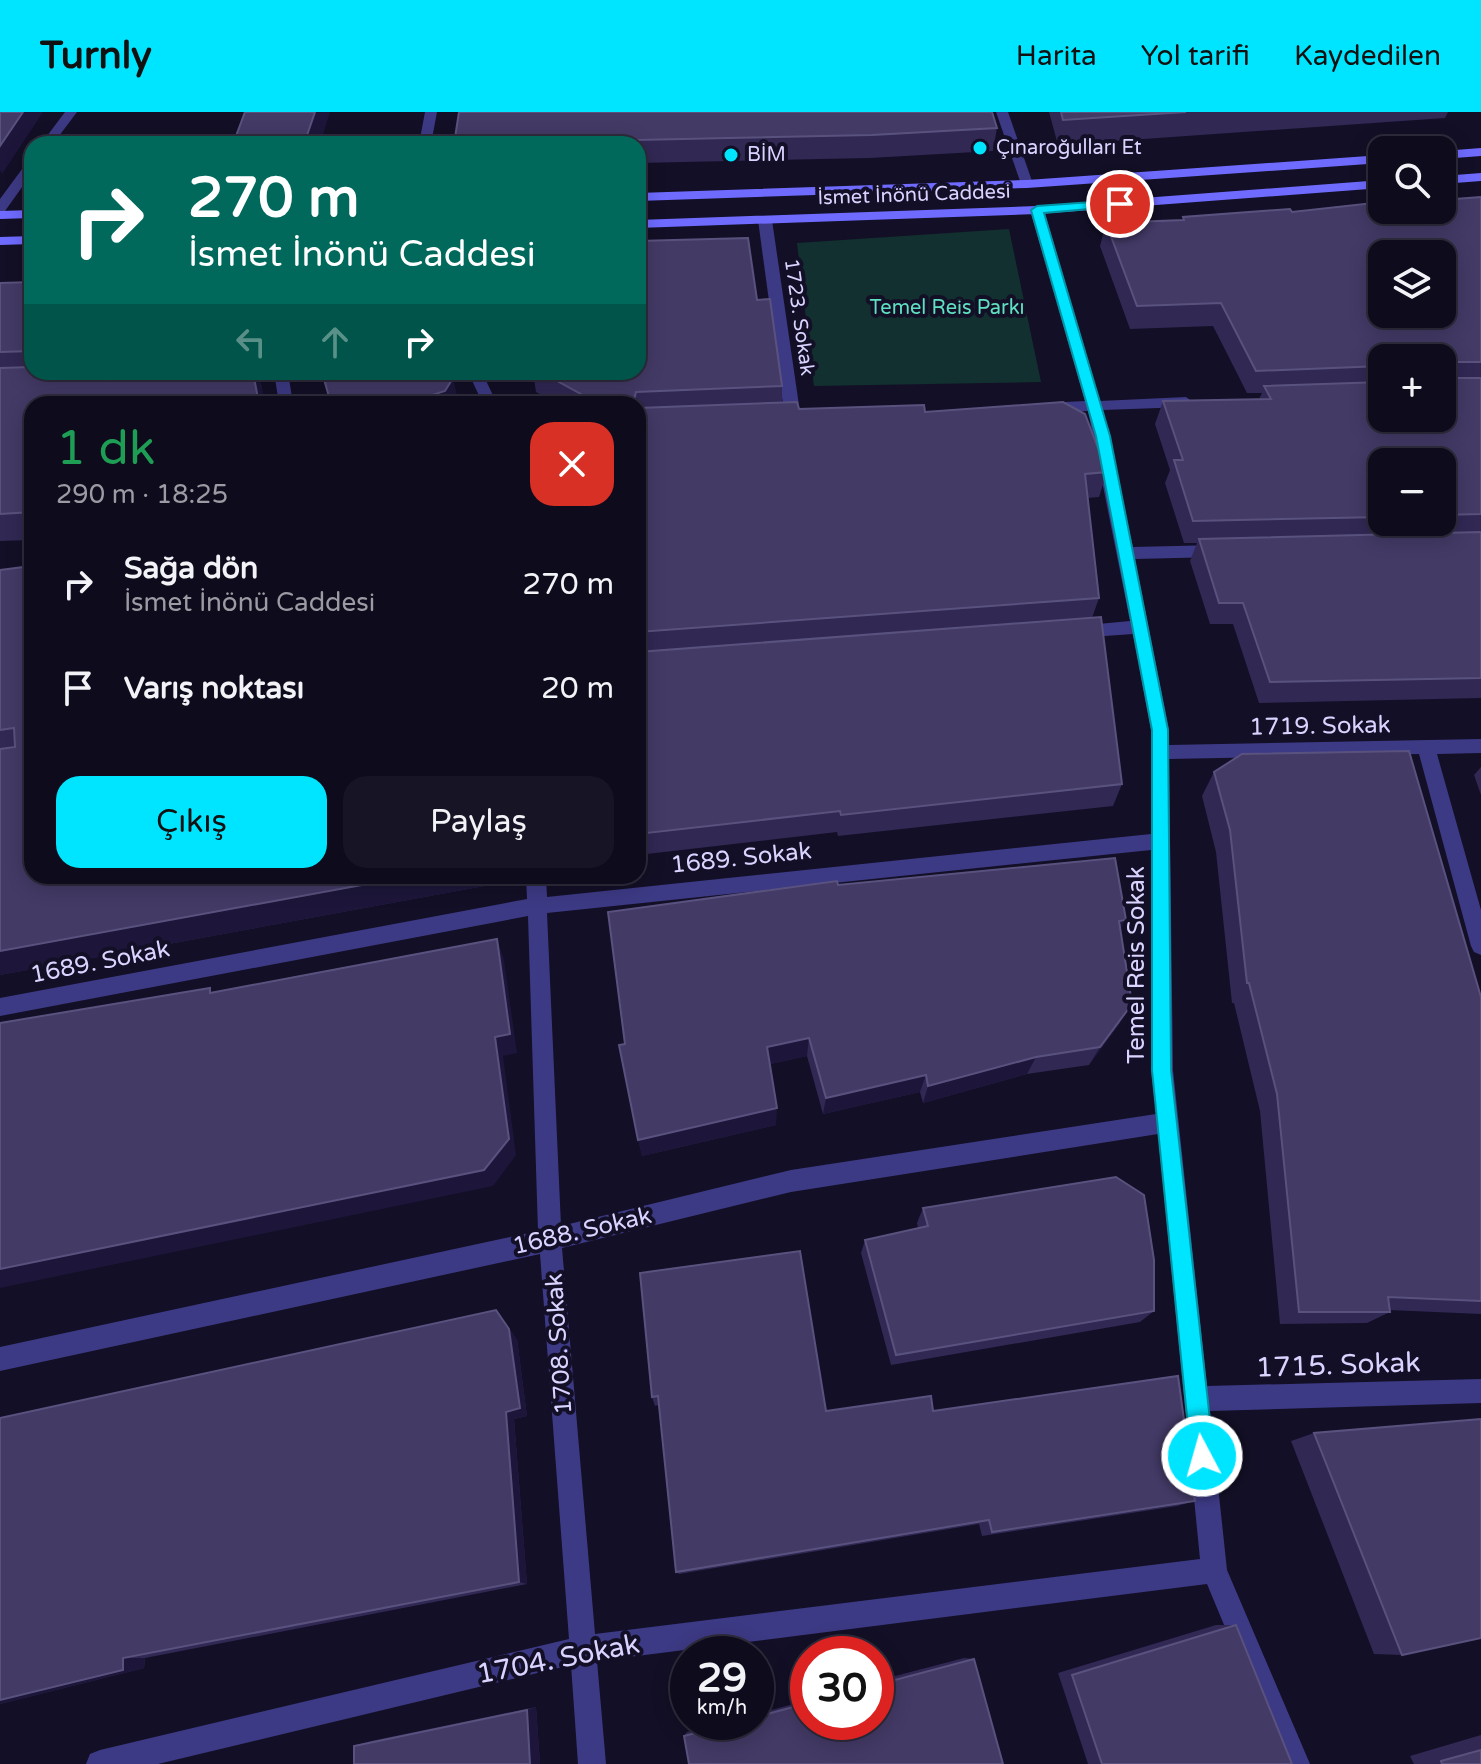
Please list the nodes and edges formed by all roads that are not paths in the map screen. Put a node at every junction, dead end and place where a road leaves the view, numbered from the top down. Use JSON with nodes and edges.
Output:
{"nodes":[{"id":1,"x":71,"y":112,"type":"edge"},
{"id":2,"x":431,"y":112,"type":"edge"},
{"id":3,"x":1002,"y":112,"type":"edge"},
{"id":4,"x":53,"y":136,"type":"edge"},
{"id":5,"x":426,"y":136,"type":"edge"},
{"id":6,"x":1481,"y":152,"type":"edge"},
{"id":7,"x":1456,"y":154,"type":"edge"},
{"id":8,"x":1368,"y":160,"type":"edge"},
{"id":9,"x":24,"y":175,"type":"edge"},
{"id":10,"x":1481,"y":177,"type":"edge"},
{"id":11,"x":1456,"y":179,"type":"edge"},
{"id":12,"x":1027,"y":184,"type":"junction"},
{"id":13,"x":1368,"y":185,"type":"edge"},
{"id":14,"x":646,"y":197,"type":"edge"},
{"id":15,"x":0,"y":208,"type":"edge"},
{"id":16,"x":1037,"y":210,"type":"junction"},
{"id":17,"x":24,"y":214,"type":"edge"},
{"id":18,"x":0,"y":215,"type":"edge"},
{"id":19,"x":765,"y":220,"type":"junction"},
{"id":20,"x":646,"y":224,"type":"edge"},
{"id":21,"x":24,"y":240,"type":"edge"},
{"id":22,"x":0,"y":241,"type":"edge"},
{"id":23,"x":1200,"y":402,"type":"edge"},
{"id":24,"x":1093,"y":405,"type":"junction"},
{"id":25,"x":1030,"y":408,"type":"edge"},
{"id":26,"x":793,"y":419,"type":"edge"},
{"id":27,"x":1234,"y":551,"type":"edge"},
{"id":28,"x":1126,"y":553,"type":"junction"},
{"id":29,"x":1140,"y":627,"type":"junction"},
{"id":30,"x":1061,"y":633,"type":"edge"},
{"id":31,"x":1481,"y":746,"type":"edge"},
{"id":32,"x":1426,"y":748,"type":"junction"},
{"id":33,"x":1160,"y":752,"type":"junction"},
{"id":34,"x":1161,"y":841,"type":"junction"},
{"id":35,"x":536,"y":884,"type":"edge"},
{"id":36,"x":537,"y":906,"type":"junction"},
{"id":37,"x":1481,"y":946,"type":"edge"},
{"id":38,"x":0,"y":1007,"type":"edge"},
{"id":39,"x":1168,"y":1122,"type":"junction"},
{"id":40,"x":550,"y":1240,"type":"junction"},
{"id":41,"x":0,"y":1359,"type":"edge"},
{"id":42,"x":1481,"y":1391,"type":"edge"},
{"id":43,"x":1196,"y":1399,"type":"junction"},
{"id":44,"x":1214,"y":1570,"type":"junction"},
{"id":45,"x":583,"y":1649,"type":"junction"},
{"id":46,"x":100,"y":1764,"type":"edge"},
{"id":47,"x":592,"y":1764,"type":"edge"},
{"id":48,"x":1296,"y":1764,"type":"edge"}],
"edges":[{"from":1,"to":4,"type":"street"},
{"from":2,"to":5,"type":"street"},
{"from":3,"to":12,"type":"street"},
{"from":6,"to":7,"type":"main road"},
{"from":8,"to":12,"type":"main road","name":"İsmet İnönü Caddesi"},
{"from":9,"to":15,"type":"street"},
{"from":10,"to":11,"type":"main road"},
{"from":12,"to":14,"type":"main road","name":"İsmet İnönü Caddesi"},
{"from":13,"to":16,"type":"main road","name":"İsmet İnönü Caddesi"},
{"from":16,"to":19,"type":"main road","name":"İsmet İnönü Caddesi"},
{"from":16,"to":24,"type":"street","name":"Temel Reis Sokak"},
{"from":17,"to":18,"type":"main road"},
{"from":19,"to":20,"type":"main road","name":"İsmet İnönü Caddesi"},
{"from":19,"to":26,"type":"street","name":"1723. Sokak"},
{"from":21,"to":22,"type":"main road"},
{"from":23,"to":24,"type":"street"},
{"from":24,"to":25,"type":"street"},
{"from":24,"to":28,"type":"street","name":"Temel Reis Sokak"},
{"from":27,"to":28,"type":"street"},
{"from":28,"to":29,"type":"street","name":"Temel Reis Sokak"},
{"from":29,"to":30,"type":"street"},
{"from":29,"to":33,"type":"street","name":"Temel Reis Sokak"},
{"from":31,"to":32,"type":"street","name":"1719. Sokak"},
{"from":32,"to":33,"type":"street","name":"1719. Sokak"},
{"from":32,"to":37,"type":"street"},
{"from":33,"to":34,"type":"street","name":"Temel Reis Sokak"},
{"from":34,"to":36,"type":"street","name":"1689. Sokak"},
{"from":34,"to":39,"type":"street","name":"Temel Reis Sokak"},
{"from":35,"to":36,"type":"street","name":"1708. Sokak"},
{"from":36,"to":38,"type":"street","name":"1689. Sokak"},
{"from":36,"to":40,"type":"street","name":"1708. Sokak"},
{"from":39,"to":40,"type":"street","name":"1688. Sokak"},
{"from":39,"to":43,"type":"street","name":"Temel Reis Sokak"},
{"from":40,"to":41,"type":"street","name":"1688. Sokak"},
{"from":40,"to":45,"type":"street","name":"1708. Sokak"},
{"from":42,"to":43,"type":"street","name":"1715. Sokak"},
{"from":43,"to":44,"type":"street","name":"Temel Reis Sokak"},
{"from":44,"to":45,"type":"street","name":"1704. Sokak"},
{"from":44,"to":48,"type":"street","name":"Temel Reis Sokak"},
{"from":45,"to":46,"type":"street","name":"1704. Sokak"},
{"from":45,"to":47,"type":"street","name":"1708. Sokak"}]}
